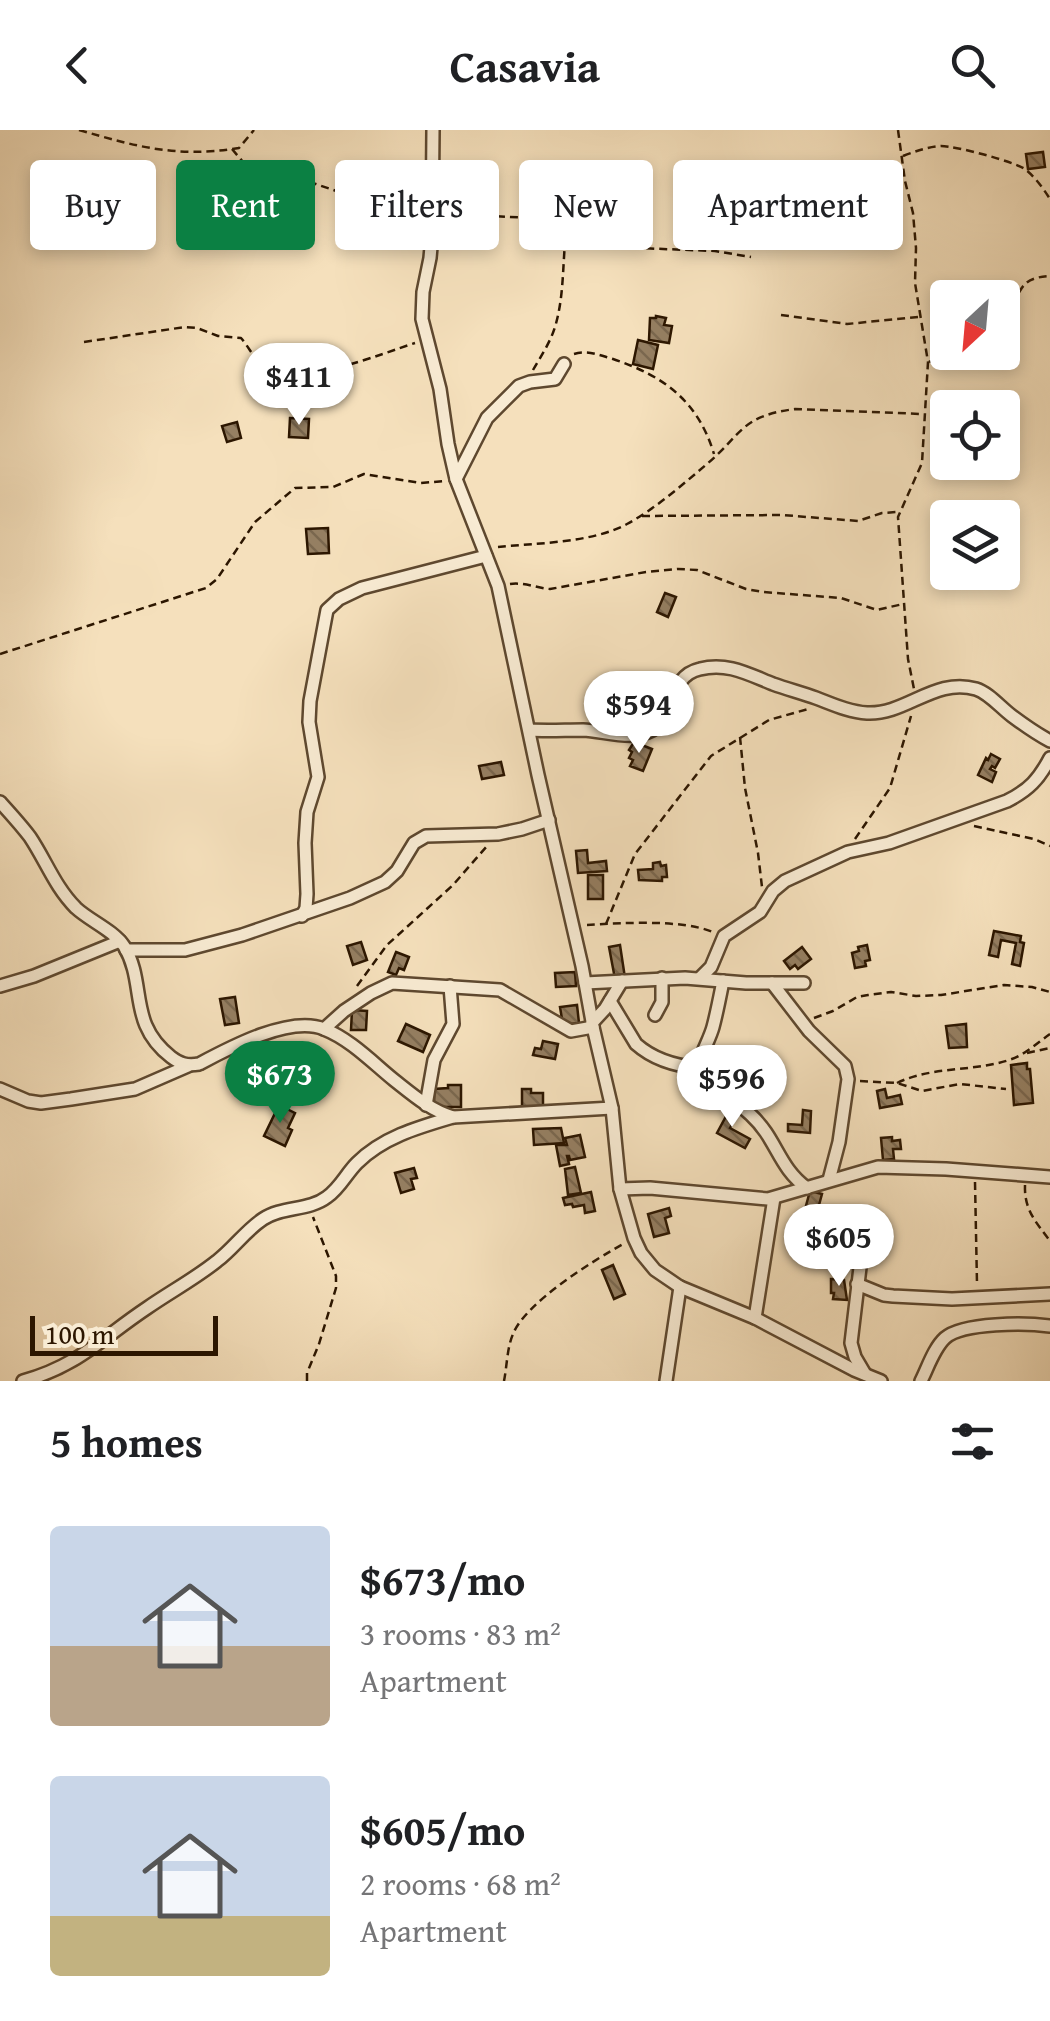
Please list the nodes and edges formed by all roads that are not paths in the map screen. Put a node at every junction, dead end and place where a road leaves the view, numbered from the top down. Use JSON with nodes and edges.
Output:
{"nodes":[{"id":1,"x":432,"y":130,"type":"edge"},
{"id":2,"x":564,"y":364,"type":"road end"},
{"id":3,"x":456,"y":479,"type":"junction"},
{"id":4,"x":484,"y":552,"type":"junction"},
{"id":5,"x":530,"y":730,"type":"junction"},
{"id":6,"x":1050,"y":741,"type":"edge"},
{"id":7,"x":1050,"y":758,"type":"edge"},
{"id":8,"x":0,"y":802,"type":"edge"},
{"id":9,"x":548,"y":820,"type":"junction"},
{"id":10,"x":302,"y":916,"type":"junction"},
{"id":11,"x":123,"y":946,"type":"junction"},
{"id":12,"x":662,"y":978,"type":"junction"},
{"id":13,"x":700,"y":978,"type":"junction"},
{"id":14,"x":622,"y":981,"type":"junction"},
{"id":15,"x":723,"y":981,"type":"junction"},
{"id":16,"x":586,"y":983,"type":"junction"},
{"id":17,"x":772,"y":983,"type":"junction"},
{"id":18,"x":804,"y":983,"type":"dead end"},
{"id":19,"x":0,"y":986,"type":"edge"},
{"id":20,"x":450,"y":986,"type":"junction"},
{"id":21,"x":610,"y":1001,"type":"junction"},
{"id":22,"x":655,"y":1015,"type":"dead end"},
{"id":23,"x":592,"y":1025,"type":"junction"},
{"id":24,"x":324,"y":1029,"type":"junction"},
{"id":25,"x":188,"y":1066,"type":"junction"},
{"id":26,"x":698,"y":1068,"type":"junction"},
{"id":27,"x":0,"y":1089,"type":"edge"},
{"id":28,"x":426,"y":1105,"type":"junction"},
{"id":29,"x":612,"y":1108,"type":"junction"},
{"id":30,"x":453,"y":1117,"type":"junction"},
{"id":31,"x":1050,"y":1177,"type":"edge"},
{"id":32,"x":828,"y":1180,"type":"junction"},
{"id":33,"x":620,"y":1188,"type":"junction"},
{"id":34,"x":808,"y":1188,"type":"junction"},
{"id":35,"x":774,"y":1198,"type":"junction"},
{"id":36,"x":864,"y":1234,"type":"dead end"},
{"id":37,"x":857,"y":1284,"type":"junction"},
{"id":38,"x":680,"y":1287,"type":"junction"},
{"id":39,"x":1050,"y":1294,"type":"edge"},
{"id":40,"x":754,"y":1318,"type":"junction"},
{"id":41,"x":1050,"y":1326,"type":"edge"},
{"id":42,"x":860,"y":1375,"type":"edge"},
{"id":43,"x":23,"y":1381,"type":"edge"},
{"id":44,"x":666,"y":1381,"type":"edge"},
{"id":45,"x":881,"y":1381,"type":"edge"},
{"id":46,"x":922,"y":1381,"type":"edge"}],
"edges":[{"from":1,"to":3,"type":"street"},
{"from":2,"to":3,"type":"street"},
{"from":3,"to":4,"type":"street"},
{"from":4,"to":5,"type":"street"},
{"from":4,"to":10,"type":"street"},
{"from":5,"to":6,"type":"street"},
{"from":5,"to":9,"type":"street"},
{"from":7,"to":13,"type":"street"},
{"from":8,"to":11,"type":"street"},
{"from":9,"to":10,"type":"street"},
{"from":9,"to":16,"type":"street"},
{"from":10,"to":11,"type":"street"},
{"from":11,"to":19,"type":"street"},
{"from":11,"to":25,"type":"street"},
{"from":12,"to":13,"type":"street"},
{"from":12,"to":14,"type":"street"},
{"from":12,"to":22,"type":"street"},
{"from":13,"to":15,"type":"street"},
{"from":14,"to":16,"type":"street"},
{"from":14,"to":21,"type":"street"},
{"from":15,"to":17,"type":"street"},
{"from":15,"to":26,"type":"street"},
{"from":16,"to":23,"type":"street"},
{"from":17,"to":18,"type":"street"},
{"from":17,"to":32,"type":"street"},
{"from":20,"to":23,"type":"street"},
{"from":20,"to":24,"type":"street"},
{"from":20,"to":28,"type":"street"},
{"from":21,"to":23,"type":"street"},
{"from":21,"to":26,"type":"street"},
{"from":23,"to":29,"type":"street"},
{"from":24,"to":25,"type":"street"},
{"from":24,"to":28,"type":"street"},
{"from":25,"to":27,"type":"street"},
{"from":26,"to":34,"type":"street"},
{"from":28,"to":30,"type":"street"},
{"from":29,"to":30,"type":"street"},
{"from":29,"to":33,"type":"street"},
{"from":30,"to":43,"type":"street"},
{"from":31,"to":32,"type":"street"},
{"from":32,"to":34,"type":"street"},
{"from":33,"to":35,"type":"street"},
{"from":33,"to":38,"type":"street"},
{"from":34,"to":35,"type":"street"},
{"from":35,"to":40,"type":"street"},
{"from":36,"to":37,"type":"street"},
{"from":37,"to":39,"type":"street"},
{"from":37,"to":42,"type":"street"},
{"from":38,"to":40,"type":"street"},
{"from":38,"to":44,"type":"street"},
{"from":40,"to":42,"type":"street"},
{"from":41,"to":46,"type":"street"},
{"from":42,"to":45,"type":"street"}]}
